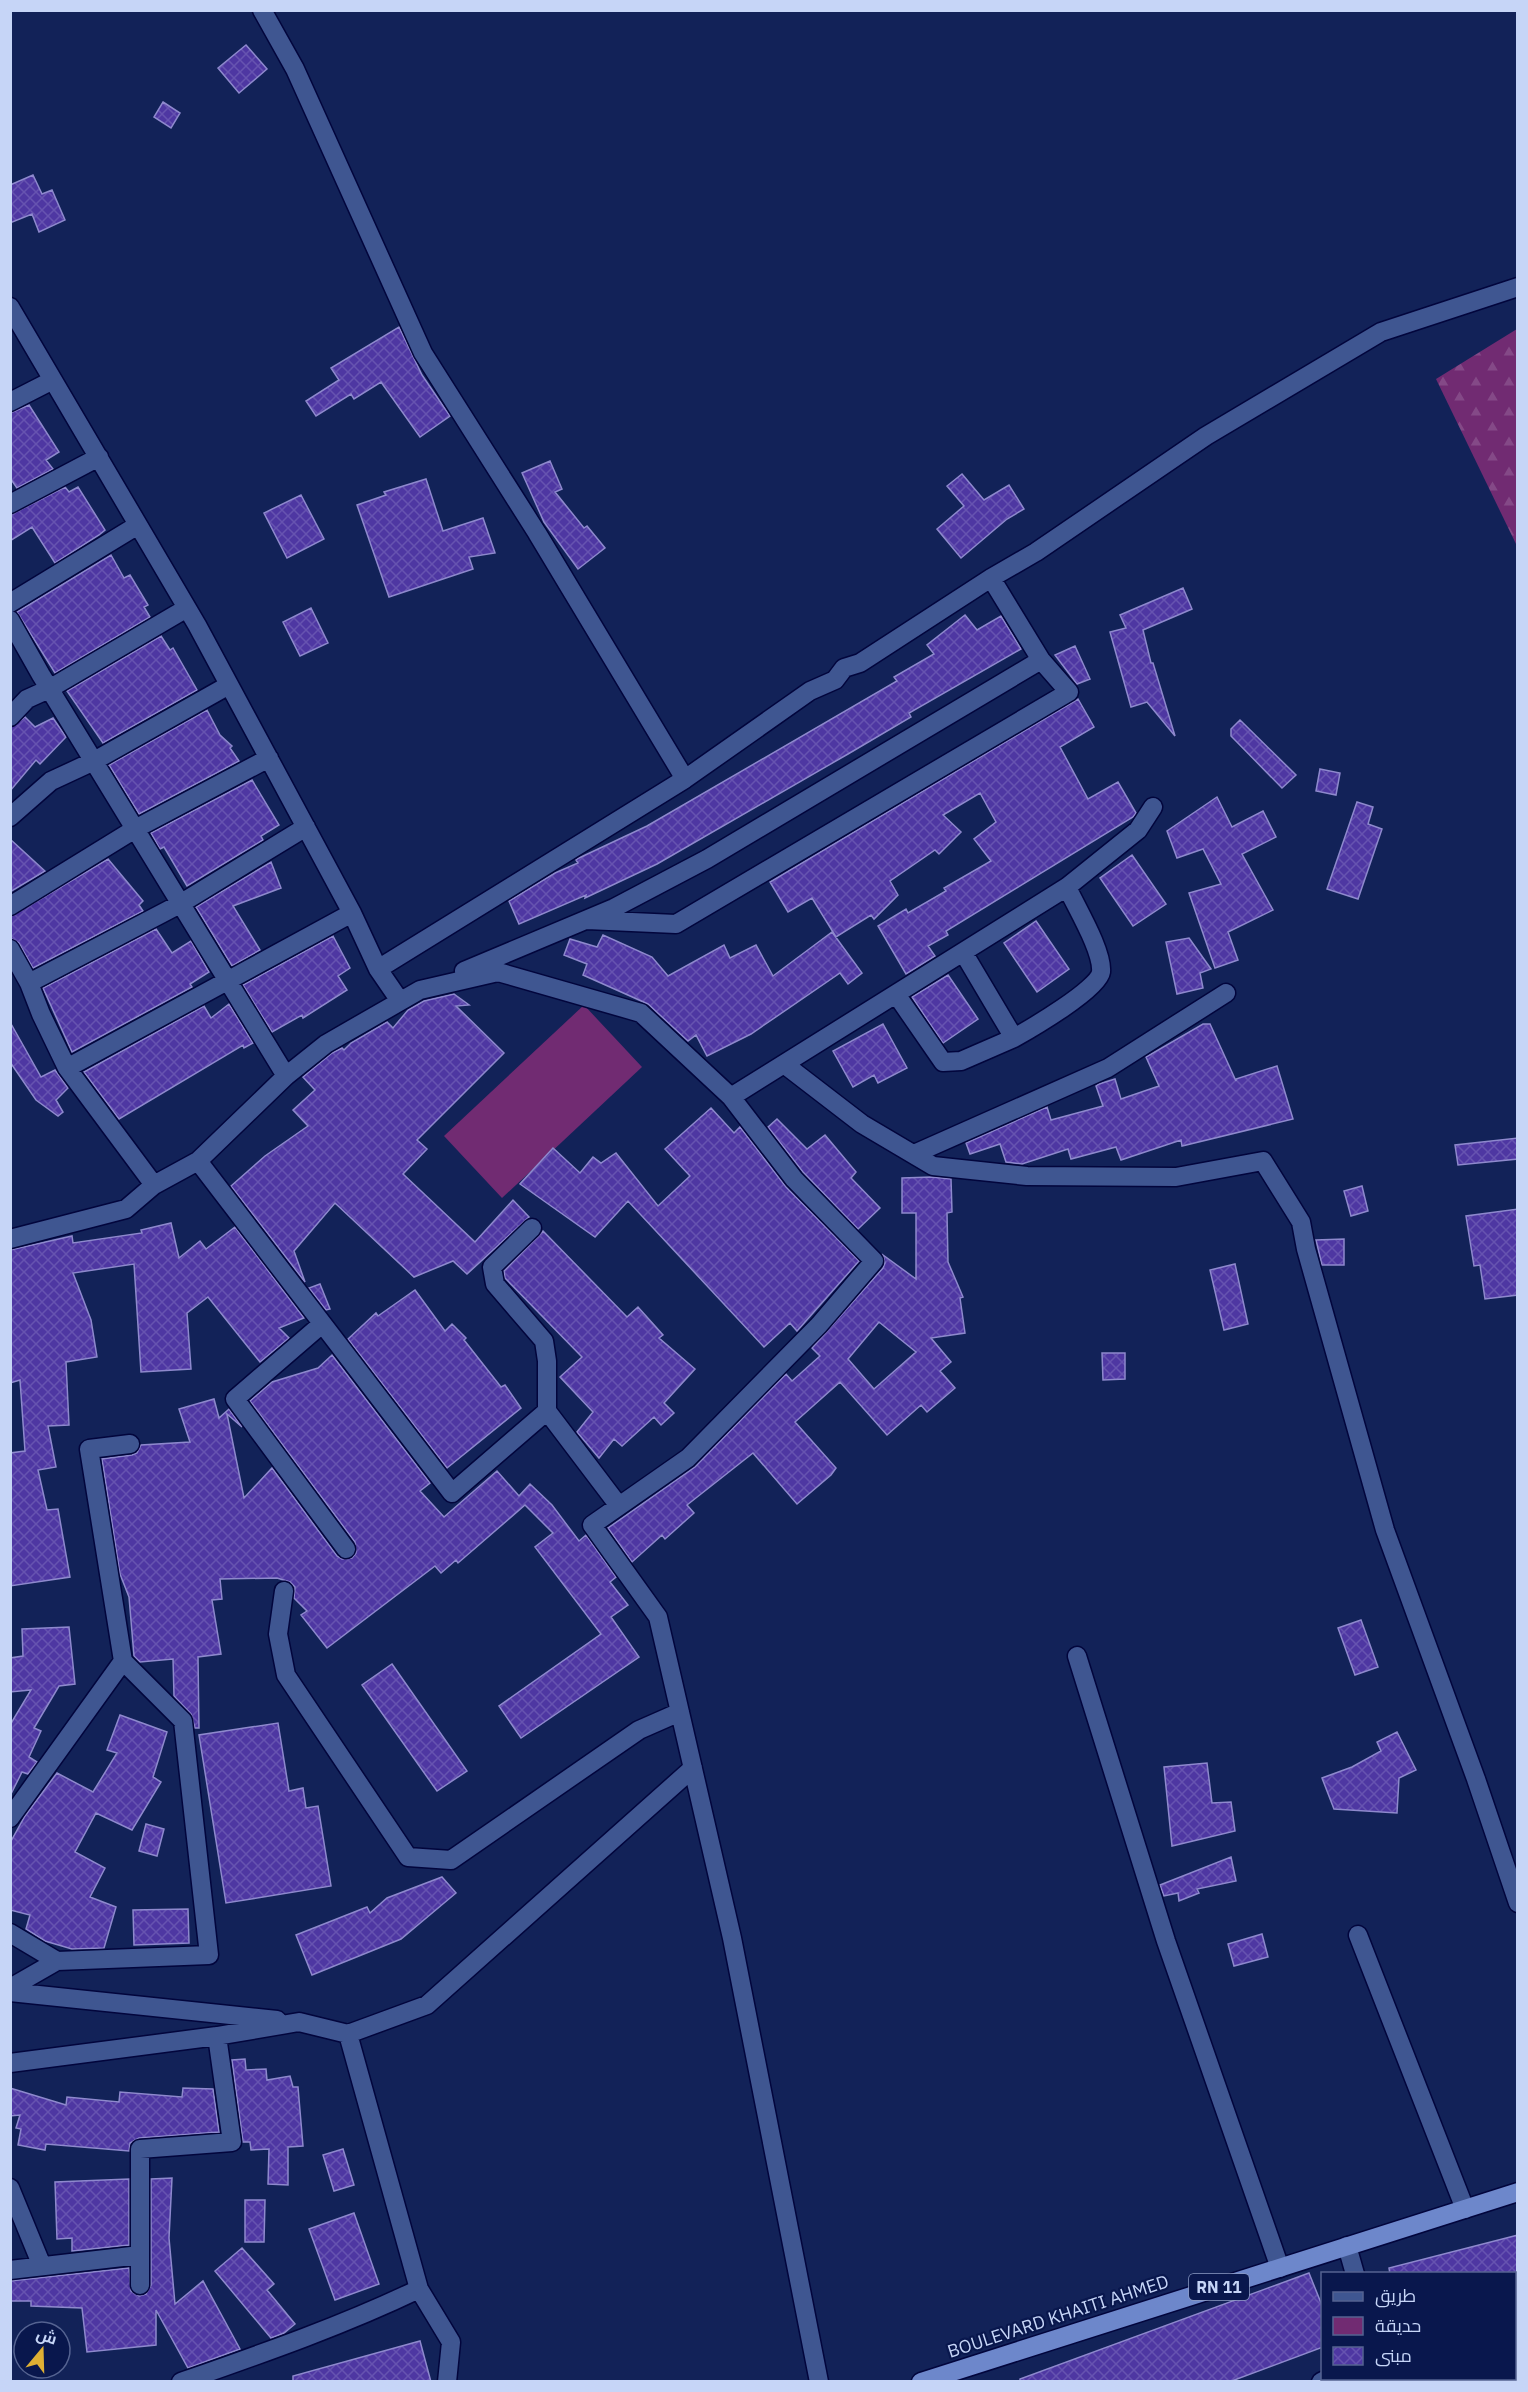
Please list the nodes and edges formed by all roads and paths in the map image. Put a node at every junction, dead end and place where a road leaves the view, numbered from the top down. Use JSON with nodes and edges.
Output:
{"nodes":[{"id":1,"x":262,"y":10,"type":"edge"},
{"id":2,"x":1518,"y":287,"type":"edge"},
{"id":3,"x":10,"y":307,"type":"edge"},
{"id":4,"x":53,"y":380,"type":"junction"},
{"id":5,"x":10,"y":402,"type":"edge"},
{"id":6,"x":99,"y":457,"type":"junction"},
{"id":7,"x":10,"y":504,"type":"edge"},
{"id":8,"x":138,"y":525,"type":"junction"},
{"id":9,"x":991,"y":578,"type":"junction"},
{"id":10,"x":10,"y":603,"type":"edge"},
{"id":11,"x":187,"y":608,"type":"junction"},
{"id":12,"x":10,"y":620,"type":"edge"},
{"id":13,"x":1041,"y":660,"type":"junction"},
{"id":14,"x":229,"y":685,"type":"junction"},
{"id":15,"x":49,"y":689,"type":"junction"},
{"id":16,"x":10,"y":717,"type":"edge"},
{"id":17,"x":269,"y":758,"type":"junction"},
{"id":18,"x":94,"y":761,"type":"junction"},
{"id":19,"x":685,"y":779,"type":"junction"},
{"id":20,"x":1153,"y":807,"type":"dead end"},
{"id":21,"x":10,"y":817,"type":"edge"},
{"id":22,"x":306,"y":827,"type":"junction"},
{"id":23,"x":135,"y":829,"type":"junction"},
{"id":24,"x":1067,"y":887,"type":"junction"},
{"id":25,"x":180,"y":904,"type":"junction"},
{"id":26,"x":10,"y":906,"type":"edge"},
{"id":27,"x":352,"y":913,"type":"junction"},
{"id":28,"x":587,"y":920,"type":"junction"},
{"id":29,"x":10,"y":949,"type":"edge"},
{"id":30,"x":963,"y":952,"type":"junction"},
{"id":31,"x":378,"y":969,"type":"junction"},
{"id":32,"x":227,"y":980,"type":"junction"},
{"id":33,"x":29,"y":983,"type":"junction"},
{"id":34,"x":420,"y":990,"type":"junction"},
{"id":35,"x":1226,"y":993,"type":"dead end"},
{"id":36,"x":896,"y":994,"type":"junction"},
{"id":37,"x":400,"y":1001,"type":"junction"},
{"id":38,"x":1014,"y":1038,"type":"junction"},
{"id":39,"x":784,"y":1064,"type":"junction"},
{"id":40,"x":67,"y":1068,"type":"junction"},
{"id":41,"x":286,"y":1076,"type":"junction"},
{"id":42,"x":731,"y":1097,"type":"junction"},
{"id":43,"x":914,"y":1154,"type":"junction"},
{"id":44,"x":198,"y":1161,"type":"junction"},
{"id":45,"x":154,"y":1185,"type":"junction"},
{"id":46,"x":532,"y":1228,"type":"dead end"},
{"id":47,"x":10,"y":1239,"type":"edge"},
{"id":48,"x":322,"y":1324,"type":"junction"},
{"id":49,"x":547,"y":1412,"type":"junction"},
{"id":50,"x":130,"y":1444,"type":"dead end"},
{"id":51,"x":619,"y":1506,"type":"junction"},
{"id":52,"x":346,"y":1549,"type":"dead end"},
{"id":53,"x":284,"y":1591,"type":"dead end"},
{"id":54,"x":1077,"y":1656,"type":"dead end"},
{"id":55,"x":123,"y":1661,"type":"junction"},
{"id":56,"x":680,"y":1712,"type":"junction"},
{"id":57,"x":693,"y":1768,"type":"junction"},
{"id":58,"x":10,"y":1818,"type":"edge"},
{"id":59,"x":1518,"y":1903,"type":"edge"},
{"id":60,"x":10,"y":1933,"type":"edge"},
{"id":61,"x":1358,"y":1935,"type":"dead end"},
{"id":62,"x":57,"y":1961,"type":"junction"},
{"id":63,"x":10,"y":1990,"type":"edge"},
{"id":64,"x":300,"y":2022,"type":"junction"},
{"id":65,"x":348,"y":2034,"type":"junction"},
{"id":66,"x":217,"y":2036,"type":"junction"},
{"id":67,"x":10,"y":2063,"type":"edge"},
{"id":68,"x":10,"y":2188,"type":"edge"},
{"id":69,"x":1518,"y":2192,"type":"edge"},
{"id":70,"x":1466,"y":2209,"type":"junction"},
{"id":71,"x":1347,"y":2246,"type":"junction"},
{"id":72,"x":140,"y":2255,"type":"junction"},
{"id":73,"x":42,"y":2266,"type":"junction"},
{"id":74,"x":1280,"y":2268,"type":"junction"},
{"id":75,"x":10,"y":2270,"type":"edge"},
{"id":76,"x":1354,"y":2272,"type":"edge"},
{"id":77,"x":140,"y":2285,"type":"dead end"},
{"id":78,"x":419,"y":2289,"type":"junction"},
{"id":79,"x":181,"y":2382,"type":"edge"},
{"id":80,"x":447,"y":2382,"type":"edge"},
{"id":81,"x":819,"y":2382,"type":"edge"},
{"id":82,"x":921,"y":2382,"type":"edge"}],
"edges":[{"from":1,"to":19,"type":"street"},
{"from":2,"to":9,"type":"street"},
{"from":3,"to":4,"type":"street"},
{"from":4,"to":5,"type":"street"},
{"from":4,"to":6,"type":"street"},
{"from":6,"to":7,"type":"street"},
{"from":6,"to":8,"type":"street"},
{"from":8,"to":10,"type":"street"},
{"from":8,"to":11,"type":"street"},
{"from":9,"to":13,"type":"street"},
{"from":9,"to":19,"type":"street"},
{"from":11,"to":14,"type":"street"},
{"from":11,"to":15,"type":"street"},
{"from":12,"to":15,"type":"street"},
{"from":13,"to":28,"type":"street"},
{"from":13,"to":28,"type":"street"},
{"from":14,"to":17,"type":"street"},
{"from":14,"to":18,"type":"street"},
{"from":15,"to":16,"type":"street"},
{"from":15,"to":18,"type":"street"},
{"from":17,"to":22,"type":"street"},
{"from":17,"to":23,"type":"street"},
{"from":18,"to":21,"type":"street"},
{"from":18,"to":23,"type":"street"},
{"from":19,"to":31,"type":"street"},
{"from":20,"to":24,"type":"street"},
{"from":22,"to":25,"type":"street"},
{"from":22,"to":27,"type":"street"},
{"from":23,"to":25,"type":"street"},
{"from":23,"to":26,"type":"street"},
{"from":24,"to":30,"type":"street"},
{"from":24,"to":38,"type":"street"},
{"from":25,"to":32,"type":"street"},
{"from":25,"to":33,"type":"street"},
{"from":27,"to":31,"type":"street"},
{"from":27,"to":32,"type":"street"},
{"from":28,"to":34,"type":"street"},
{"from":29,"to":33,"type":"street"},
{"from":30,"to":36,"type":"street"},
{"from":30,"to":38,"type":"street"},
{"from":31,"to":37,"type":"street"},
{"from":32,"to":40,"type":"street"},
{"from":32,"to":41,"type":"street"},
{"from":33,"to":40,"type":"street"},
{"from":34,"to":37,"type":"street"},
{"from":34,"to":42,"type":"street"},
{"from":35,"to":43,"type":"street"},
{"from":36,"to":38,"type":"street"},
{"from":36,"to":39,"type":"street"},
{"from":37,"to":41,"type":"street"},
{"from":39,"to":42,"type":"street"},
{"from":39,"to":43,"type":"street"},
{"from":40,"to":45,"type":"street"},
{"from":41,"to":44,"type":"street"},
{"from":42,"to":51,"type":"street"},
{"from":43,"to":59,"type":"street"},
{"from":44,"to":45,"type":"street"},
{"from":44,"to":48,"type":"street"},
{"from":45,"to":47,"type":"street"},
{"from":46,"to":49,"type":"street"},
{"from":48,"to":49,"type":"street"},
{"from":48,"to":52,"type":"street"},
{"from":49,"to":51,"type":"street"},
{"from":50,"to":55,"type":"street"},
{"from":51,"to":56,"type":"street"},
{"from":53,"to":56,"type":"street"},
{"from":54,"to":74,"type":"street"},
{"from":55,"to":58,"type":"street"},
{"from":55,"to":62,"type":"street"},
{"from":56,"to":57,"type":"street"},
{"from":57,"to":65,"type":"street"},
{"from":57,"to":81,"type":"street"},
{"from":60,"to":62,"type":"street"},
{"from":61,"to":70,"type":"street"},
{"from":62,"to":63,"type":"street"},
{"from":63,"to":64,"type":"street"},
{"from":64,"to":65,"type":"street"},
{"from":64,"to":66,"type":"street"},
{"from":65,"to":78,"type":"street"},
{"from":66,"to":67,"type":"street"},
{"from":66,"to":72,"type":"street"},
{"from":68,"to":73,"type":"street"},
{"from":69,"to":70,"type":"highway","name":"BOULEVARD KHAITI AHMED","number":"RN 11"},
{"from":70,"to":71,"type":"highway","name":"BOULEVARD KHAITI AHMED","number":"RN 11"},
{"from":71,"to":74,"type":"highway","name":"BOULEVARD KHAITI AHMED","number":"RN 11"},
{"from":71,"to":76,"type":"street"},
{"from":72,"to":73,"type":"street"},
{"from":72,"to":77,"type":"street"},
{"from":73,"to":75,"type":"street"},
{"from":74,"to":82,"type":"highway","name":"BOULEVARD KHAITI AHMED","number":"RN 11"},
{"from":78,"to":79,"type":"street"},
{"from":78,"to":80,"type":"street"}]}
